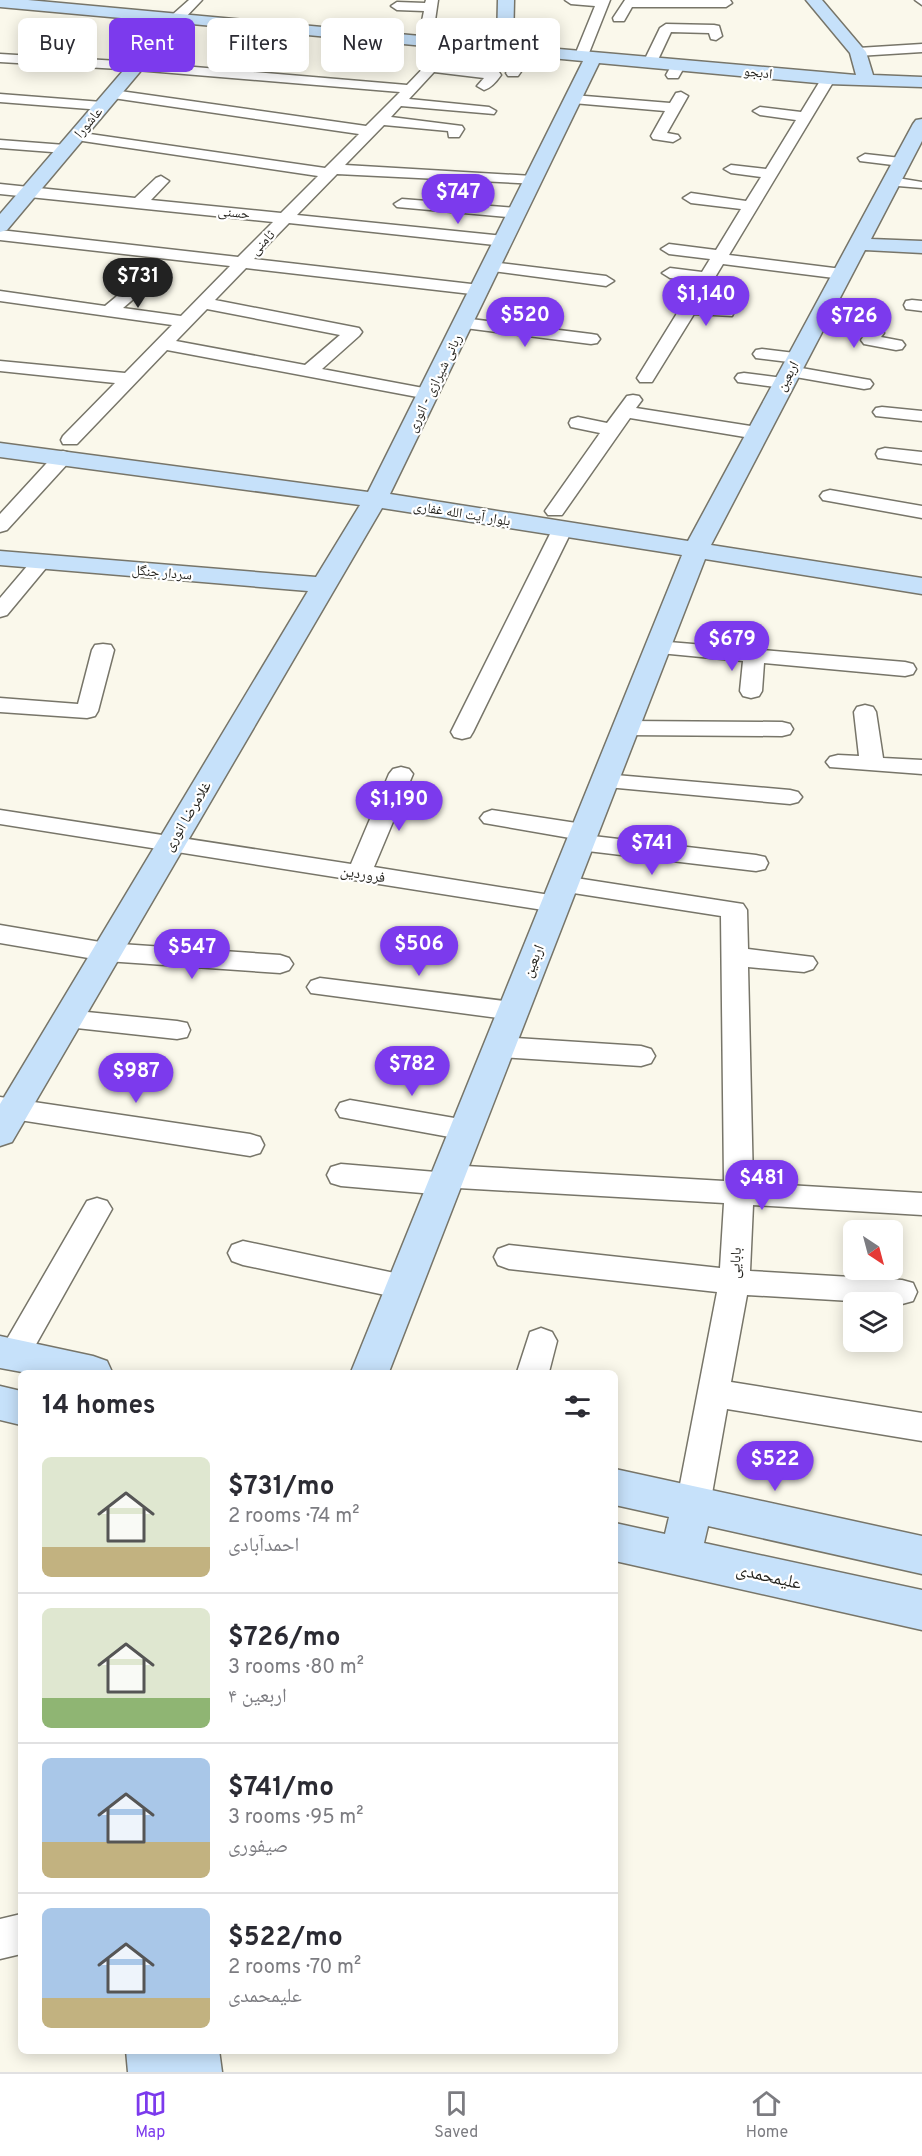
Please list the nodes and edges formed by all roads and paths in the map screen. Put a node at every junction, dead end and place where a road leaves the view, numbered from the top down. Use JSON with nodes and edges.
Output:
{"nodes":[{"id":1,"x":196,"y":0,"type":"edge"},
{"id":2,"x":506,"y":0,"type":"edge"},
{"id":3,"x":571,"y":0,"type":"edge"},
{"id":4,"x":723,"y":0,"type":"edge"},
{"id":5,"x":814,"y":0,"type":"edge"},
{"id":6,"x":604,"y":1,"type":"edge"},
{"id":7,"x":0,"y":2,"type":"edge"},
{"id":8,"x":49,"y":3,"type":"edge"},
{"id":9,"x":706,"y":3,"type":"junction"},
{"id":10,"x":432,"y":4,"type":"edge"},
{"id":11,"x":397,"y":6,"type":"dead end"},
{"id":12,"x":716,"y":17,"type":"dead end"},
{"id":13,"x":177,"y":18,"type":"joint"},
{"id":14,"x":506,"y":18,"type":"edge"},
{"id":15,"x":619,"y":18,"type":"dead end"},
{"id":16,"x":195,"y":20,"type":"edge"},
{"id":17,"x":716,"y":36,"type":"dead end"},
{"id":18,"x":416,"y":40,"type":"edge"},
{"id":19,"x":10,"y":42,"type":"dead end"},
{"id":20,"x":922,"y":48,"type":"edge"},
{"id":21,"x":858,"y":52,"type":"junction"},
{"id":22,"x":560,"y":53,"type":"edge"},
{"id":23,"x":0,"y":56,"type":"edge"},
{"id":24,"x":588,"y":56,"type":"junction"},
{"id":25,"x":18,"y":58,"type":"edge"},
{"id":26,"x":651,"y":61,"type":"junction"},
{"id":27,"x":412,"y":68,"type":"dead end"},
{"id":28,"x":416,"y":68,"type":"edge"},
{"id":29,"x":195,"y":71,"type":"edge"},
{"id":30,"x":131,"y":72,"type":"edge"},
{"id":31,"x":426,"y":72,"type":"edge"},
{"id":32,"x":452,"y":72,"type":"edge"},
{"id":33,"x":828,"y":79,"type":"junction"},
{"id":34,"x":866,"y":81,"type":"junction"},
{"id":35,"x":922,"y":82,"type":"edge"},
{"id":36,"x":484,"y":86,"type":"dead end"},
{"id":37,"x":410,"y":89,"type":"junction"},
{"id":38,"x":582,"y":90,"type":"junction"},
{"id":39,"x":214,"y":97,"type":"dead end"},
{"id":40,"x":797,"y":97,"type":"dead end"},
{"id":41,"x":0,"y":98,"type":"edge"},
{"id":42,"x":107,"y":100,"type":"junction"},
{"id":43,"x":816,"y":100,"type":"junction"},
{"id":44,"x":398,"y":102,"type":"junction"},
{"id":45,"x":202,"y":106,"type":"junction"},
{"id":46,"x":489,"y":111,"type":"dead end"},
{"id":47,"x":760,"y":111,"type":"dead end"},
{"id":48,"x":805,"y":117,"type":"junction"},
{"id":49,"x":375,"y":125,"type":"junction"},
{"id":50,"x":921,"y":128,"type":"edge"},
{"id":51,"x":158,"y":130,"type":"dead end"},
{"id":52,"x":454,"y":134,"type":"dead end"},
{"id":53,"x":673,"y":138,"type":"dead end"},
{"id":54,"x":71,"y":143,"type":"junction"},
{"id":55,"x":0,"y":144,"type":"edge"},
{"id":56,"x":140,"y":146,"type":"junction"},
{"id":57,"x":422,"y":156,"type":"dead end"},
{"id":58,"x":865,"y":158,"type":"dead end"},
{"id":59,"x":901,"y":162,"type":"junction"},
{"id":60,"x":731,"y":169,"type":"dead end"},
{"id":61,"x":331,"y":171,"type":"junction"},
{"id":62,"x":411,"y":174,"type":"junction"},
{"id":63,"x":770,"y":174,"type":"junction"},
{"id":64,"x":161,"y":181,"type":"dead end"},
{"id":65,"x":533,"y":181,"type":"junction"},
{"id":66,"x":891,"y":182,"type":"junction"},
{"id":67,"x":916,"y":185,"type":"dead end"},
{"id":68,"x":133,"y":187,"type":"dead end"},
{"id":69,"x":0,"y":189,"type":"edge"},
{"id":70,"x":29,"y":192,"type":"junction"},
{"id":71,"x":691,"y":198,"type":"dead end"},
{"id":72,"x":118,"y":201,"type":"junction"},
{"id":73,"x":139,"y":203,"type":"junction"},
{"id":74,"x":402,"y":204,"type":"dead end"},
{"id":75,"x":751,"y":206,"type":"junction"},
{"id":76,"x":517,"y":213,"type":"junction"},
{"id":77,"x":286,"y":218,"type":"junction"},
{"id":78,"x":0,"y":226,"type":"edge"},
{"id":79,"x":0,"y":235,"type":"edge"},
{"id":80,"x":504,"y":241,"type":"junction"},
{"id":81,"x":858,"y":244,"type":"junction"},
{"id":82,"x":922,"y":247,"type":"edge"},
{"id":83,"x":669,"y":249,"type":"dead end"},
{"id":84,"x":720,"y":257,"type":"junction"},
{"id":85,"x":242,"y":263,"type":"junction"},
{"id":86,"x":491,"y":267,"type":"junction"},
{"id":87,"x":670,"y":273,"type":"dead end"},
{"id":88,"x":842,"y":274,"type":"junction"},
{"id":89,"x":708,"y":278,"type":"junction"},
{"id":90,"x":146,"y":280,"type":"dead end"},
{"id":91,"x":606,"y":281,"type":"dead end"},
{"id":92,"x":480,"y":290,"type":"junction"},
{"id":93,"x":0,"y":296,"type":"edge"},
{"id":94,"x":203,"y":303,"type":"junction"},
{"id":95,"x":83,"y":308,"type":"junction"},
{"id":96,"x":689,"y":308,"type":"junction"},
{"id":97,"x":109,"y":311,"type":"junction"},
{"id":98,"x":726,"y":312,"type":"dead end"},
{"id":99,"x":69,"y":320,"type":"dead end"},
{"id":100,"x":185,"y":321,"type":"junction"},
{"id":101,"x":463,"y":323,"type":"junction"},
{"id":102,"x":816,"y":323,"type":"junction"},
{"id":103,"x":591,"y":339,"type":"dead end"},
{"id":104,"x":164,"y":344,"type":"junction"},
{"id":105,"x":896,"y":345,"type":"dead end"},
{"id":106,"x":762,"y":354,"type":"dead end"},
{"id":107,"x":254,"y":361,"type":"junction"},
{"id":108,"x":0,"y":366,"type":"edge"},
{"id":109,"x":309,"y":371,"type":"junction"},
{"id":110,"x":790,"y":371,"type":"junction"},
{"id":111,"x":238,"y":376,"type":"dead end"},
{"id":112,"x":646,"y":378,"type":"dead end"},
{"id":113,"x":744,"y":378,"type":"dead end"},
{"id":114,"x":858,"y":378,"type":"dead end"},
{"id":115,"x":129,"y":379,"type":"junction"},
{"id":116,"x":428,"y":394,"type":"junction"},
{"id":117,"x":882,"y":412,"type":"dead end"},
{"id":118,"x":922,"y":416,"type":"edge"},
{"id":119,"x":578,"y":423,"type":"dead end"},
{"id":120,"x":613,"y":430,"type":"junction"},
{"id":121,"x":0,"y":433,"type":"edge"},
{"id":122,"x":757,"y":433,"type":"junction"},
{"id":123,"x":66,"y":449,"type":"junction"},
{"id":124,"x":0,"y":450,"type":"edge"},
{"id":125,"x":885,"y":454,"type":"dead end"},
{"id":126,"x":922,"y":459,"type":"edge"},
{"id":127,"x":379,"y":492,"type":"junction"},
{"id":128,"x":830,"y":496,"type":"dead end"},
{"id":129,"x":922,"y":512,"type":"edge"},
{"id":130,"x":559,"y":520,"type":"junction"},
{"id":131,"x":0,"y":526,"type":"edge"},
{"id":132,"x":699,"y":542,"type":"junction"},
{"id":133,"x":0,"y":558,"type":"edge"},
{"id":134,"x":41,"y":562,"type":"junction"},
{"id":135,"x":922,"y":567,"type":"edge"},
{"id":136,"x":323,"y":585,"type":"junction"},
{"id":137,"x":922,"y":586,"type":"edge"},
{"id":138,"x":0,"y":611,"type":"edge"},
{"id":139,"x":657,"y":647,"type":"junction"},
{"id":140,"x":103,"y":650,"type":"dead end"},
{"id":141,"x":754,"y":656,"type":"junction"},
{"id":142,"x":905,"y":669,"type":"dead end"},
{"id":143,"x":751,"y":691,"type":"dead end"},
{"id":144,"x":0,"y":705,"type":"edge"},
{"id":145,"x":865,"y":712,"type":"dead end"},
{"id":146,"x":625,"y":728,"type":"junction"},
{"id":147,"x":782,"y":729,"type":"dead end"},
{"id":148,"x":462,"y":732,"type":"dead end"},
{"id":149,"x":838,"y":762,"type":"dead end"},
{"id":150,"x":872,"y":764,"type":"junction"},
{"id":151,"x":922,"y":767,"type":"edge"},
{"id":152,"x":401,"y":774,"type":"dead end"},
{"id":153,"x":604,"y":781,"type":"junction"},
{"id":154,"x":790,"y":797,"type":"dead end"},
{"id":155,"x":0,"y":817,"type":"edge"},
{"id":156,"x":492,"y":818,"type":"dead end"},
{"id":157,"x":581,"y":837,"type":"junction"},
{"id":158,"x":171,"y":843,"type":"junction"},
{"id":159,"x":756,"y":863,"type":"dead end"},
{"id":160,"x":359,"y":873,"type":"junction"},
{"id":161,"x":560,"y":894,"type":"junction"},
{"id":162,"x":734,"y":910,"type":"joint"},
{"id":163,"x":0,"y":934,"type":"edge"},
{"id":164,"x":106,"y":952,"type":"junction"},
{"id":165,"x":735,"y":957,"type":"junction"},
{"id":166,"x":804,"y":963,"type":"dead end"},
{"id":167,"x":280,"y":964,"type":"dead end"},
{"id":168,"x":320,"y":987,"type":"dead end"},
{"id":169,"x":513,"y":1011,"type":"junction"},
{"id":170,"x":67,"y":1019,"type":"junction"},
{"id":171,"x":177,"y":1030,"type":"dead end"},
{"id":172,"x":499,"y":1047,"type":"junction"},
{"id":173,"x":641,"y":1056,"type":"dead end"},
{"id":174,"x":350,"y":1110,"type":"dead end"},
{"id":175,"x":5,"y":1116,"type":"edge"},
{"id":176,"x":466,"y":1130,"type":"junction"},
{"id":177,"x":250,"y":1145,"type":"dead end"},
{"id":178,"x":341,"y":1175,"type":"dead end"},
{"id":179,"x":447,"y":1180,"type":"junction"},
{"id":180,"x":739,"y":1193,"type":"junction"},
{"id":181,"x":922,"y":1204,"type":"edge"},
{"id":182,"x":97,"y":1209,"type":"dead end"},
{"id":183,"x":243,"y":1252,"type":"dead end"},
{"id":184,"x":509,"y":1257,"type":"dead end"},
{"id":185,"x":734,"y":1282,"type":"junction"},
{"id":186,"x":404,"y":1287,"type":"junction"},
{"id":187,"x":902,"y":1292,"type":"dead end"},
{"id":188,"x":541,"y":1341,"type":"dead end"},
{"id":189,"x":7,"y":1354,"type":"edge"},
{"id":190,"x":83,"y":1370,"type":"edge"},
{"id":191,"x":371,"y":1370,"type":"edge"},
{"id":192,"x":534,"y":1370,"type":"edge"},
{"id":193,"x":714,"y":1393,"type":"junction"},
{"id":194,"x":0,"y":1403,"type":"edge"},
{"id":195,"x":18,"y":1407,"type":"edge"},
{"id":196,"x":922,"y":1427,"type":"edge"},
{"id":197,"x":618,"y":1488,"type":"edge"},
{"id":198,"x":693,"y":1504,"type":"junction"},
{"id":199,"x":618,"y":1543,"type":"edge"},
{"id":200,"x":922,"y":1555,"type":"edge"},
{"id":201,"x":680,"y":1556,"type":"junction"},
{"id":202,"x":922,"y":1611,"type":"edge"},
{"id":203,"x":18,"y":1935,"type":"edge"},
{"id":204,"x":0,"y":1939,"type":"edge"},
{"id":205,"x":151,"y":2054,"type":"edge"},
{"id":206,"x":195,"y":2054,"type":"edge"},
{"id":207,"x":153,"y":2072,"type":"edge"},
{"id":208,"x":197,"y":2072,"type":"edge"}],
"edges":[{"from":1,"to":13,"type":"street"},
{"from":2,"to":14,"type":"street"},
{"from":3,"to":6,"type":"street"},
{"from":4,"to":9,"type":"street"},
{"from":5,"to":21,"type":"street"},
{"from":6,"to":24,"type":"street"},
{"from":7,"to":8,"type":"street","name":"ادبجو"},
{"from":8,"to":13,"type":"street","name":"ادبجو"},
{"from":9,"to":12,"type":"street"},
{"from":9,"to":15,"type":"street"},
{"from":10,"to":11,"type":"street"},
{"from":16,"to":18,"type":"street","name":"ادبجو"},
{"from":17,"to":26,"type":"street"},
{"from":19,"to":23,"type":"street"},
{"from":20,"to":21,"type":"street"},
{"from":21,"to":34,"type":"street"},
{"from":22,"to":24,"type":"street","name":"ادبجو"},
{"from":23,"to":25,"type":"street"},
{"from":24,"to":26,"type":"street","name":"ادبجو"},
{"from":24,"to":38,"type":"street","name":"ربانی شیرازی - انوری"},
{"from":26,"to":33,"type":"street","name":"ادبجو"},
{"from":27,"to":28,"type":"street"},
{"from":29,"to":37,"type":"street"},
{"from":30,"to":42,"type":"street","name":"عاشورا"},
{"from":31,"to":37,"type":"street","name":"ثامنی"},
{"from":32,"to":36,"type":"street"},
{"from":33,"to":34,"type":"street","name":"ادبجو"},
{"from":33,"to":43,"type":"street"},
{"from":34,"to":35,"type":"street","name":"ادبجو"},
{"from":37,"to":44,"type":"street","name":"ثامنی"},
{"from":38,"to":53,"type":"street"},
{"from":38,"to":65,"type":"street","name":"ربانی شیرازی - انوری"},
{"from":39,"to":45,"type":"street"},
{"from":40,"to":43,"type":"street"},
{"from":41,"to":42,"type":"street"},
{"from":42,"to":45,"type":"street"},
{"from":42,"to":54,"type":"street","name":"عاشورا"},
{"from":43,"to":48,"type":"street"},
{"from":44,"to":46,"type":"street"},
{"from":44,"to":49,"type":"street","name":"ثامنی"},
{"from":45,"to":49,"type":"street"},
{"from":47,"to":48,"type":"street"},
{"from":48,"to":63,"type":"street"},
{"from":49,"to":52,"type":"street"},
{"from":49,"to":61,"type":"street","name":"ثامنی"},
{"from":50,"to":59,"type":"street","name":"اربعین"},
{"from":51,"to":56,"type":"street"},
{"from":54,"to":55,"type":"street"},
{"from":54,"to":56,"type":"street"},
{"from":54,"to":70,"type":"street","name":"عاشورا"},
{"from":56,"to":61,"type":"street"},
{"from":57,"to":62,"type":"street"},
{"from":58,"to":59,"type":"street"},
{"from":59,"to":66,"type":"street","name":"اربعین"},
{"from":60,"to":63,"type":"street"},
{"from":61,"to":62,"type":"street"},
{"from":61,"to":77,"type":"street","name":"ثامنی"},
{"from":62,"to":65,"type":"street"},
{"from":63,"to":75,"type":"street"},
{"from":64,"to":73,"type":"street"},
{"from":65,"to":76,"type":"street","name":"ربانی شیرازی - انوری"},
{"from":66,"to":67,"type":"street"},
{"from":66,"to":81,"type":"street","name":"اربعین"},
{"from":68,"to":72,"type":"street"},
{"from":69,"to":70,"type":"street","name":"حسنی"},
{"from":70,"to":72,"type":"street","name":"حسنی"},
{"from":70,"to":78,"type":"street","name":"عاشورا"},
{"from":71,"to":75,"type":"street"},
{"from":72,"to":73,"type":"street","name":"حسنی"},
{"from":73,"to":77,"type":"street","name":"حسنی"},
{"from":74,"to":76,"type":"street"},
{"from":75,"to":84,"type":"street"},
{"from":76,"to":80,"type":"street","name":"ربانی شیرازی - انوری"},
{"from":77,"to":80,"type":"street","name":"حسنی"},
{"from":77,"to":85,"type":"street","name":"ثامنی"},
{"from":79,"to":85,"type":"street"},
{"from":80,"to":86,"type":"street","name":"ربانی شیرازی - انوری"},
{"from":81,"to":82,"type":"street"},
{"from":81,"to":88,"type":"street","name":"اربعین"},
{"from":83,"to":84,"type":"street"},
{"from":84,"to":88,"type":"street"},
{"from":84,"to":89,"type":"street"},
{"from":85,"to":92,"type":"street"},
{"from":85,"to":94,"type":"street","name":"ثامنی"},
{"from":86,"to":91,"type":"street"},
{"from":86,"to":92,"type":"street","name":"ربانی شیرازی - انوری"},
{"from":87,"to":89,"type":"street"},
{"from":88,"to":102,"type":"street","name":"اربعین"},
{"from":89,"to":96,"type":"street"},
{"from":90,"to":97,"type":"street"},
{"from":92,"to":101,"type":"street","name":"ربانی شیرازی - انوری"},
{"from":93,"to":95,"type":"street"},
{"from":94,"to":100,"type":"street","name":"ثامنی"},
{"from":94,"to":109,"type":"street"},
{"from":95,"to":97,"type":"street"},
{"from":95,"to":99,"type":"street"},
{"from":96,"to":98,"type":"street"},
{"from":96,"to":112,"type":"street"},
{"from":97,"to":100,"type":"street"},
{"from":100,"to":104,"type":"street","name":"ثامنی"},
{"from":101,"to":103,"type":"street"},
{"from":101,"to":116,"type":"street","name":"ربانی شیرازی - انوری"},
{"from":102,"to":105,"type":"street"},
{"from":102,"to":110,"type":"street","name":"اربعین"},
{"from":104,"to":107,"type":"street"},
{"from":104,"to":115,"type":"street","name":"ثامنی"},
{"from":106,"to":110,"type":"street"},
{"from":107,"to":109,"type":"street"},
{"from":107,"to":111,"type":"street"},
{"from":108,"to":115,"type":"street"},
{"from":109,"to":116,"type":"street"},
{"from":110,"to":113,"type":"street"},
{"from":110,"to":114,"type":"street"},
{"from":110,"to":122,"type":"street","name":"اربعین"},
{"from":115,"to":123,"type":"street","name":"ثامنی"},
{"from":116,"to":127,"type":"street","name":"ربانی شیرازی - انوری"},
{"from":117,"to":118,"type":"street"},
{"from":119,"to":120,"type":"street"},
{"from":120,"to":122,"type":"street"},
{"from":120,"to":130,"type":"street"},
{"from":121,"to":123,"type":"street","name":"بلوار آیت الله غفاری"},
{"from":122,"to":132,"type":"street","name":"اربعین"},
{"from":123,"to":124,"type":"street","name":"بلوار آیت الله غفاری"},
{"from":123,"to":127,"type":"street","name":"بلوار آیت الله غفاری"},
{"from":123,"to":131,"type":"street","name":"ثامنی"},
{"from":125,"to":126,"type":"street"},
{"from":127,"to":130,"type":"street","name":"بلوار آیت الله غفاری"},
{"from":127,"to":136,"type":"street","name":"غلامرضا انوری"},
{"from":128,"to":129,"type":"street"},
{"from":130,"to":132,"type":"street","name":"بلوار آیت الله غفاری"},
{"from":130,"to":148,"type":"street"},
{"from":132,"to":135,"type":"street","name":"بلوار آیت الله غفاری"},
{"from":132,"to":137,"type":"street","name":"بلوار آیت الله غفاری"},
{"from":132,"to":139,"type":"street","name":"اربعین"},
{"from":133,"to":134,"type":"street","name":"سردار جنگل"},
{"from":134,"to":136,"type":"street","name":"سردار جنگل"},
{"from":134,"to":138,"type":"street"},
{"from":136,"to":158,"type":"street","name":"غلامرضا انوری"},
{"from":139,"to":141,"type":"street"},
{"from":139,"to":146,"type":"street","name":"اربعین"},
{"from":140,"to":144,"type":"street"},
{"from":141,"to":142,"type":"street"},
{"from":141,"to":143,"type":"street"},
{"from":145,"to":150,"type":"street"},
{"from":146,"to":147,"type":"street"},
{"from":146,"to":153,"type":"street","name":"اربعین"},
{"from":149,"to":150,"type":"street"},
{"from":150,"to":151,"type":"street"},
{"from":152,"to":160,"type":"street"},
{"from":153,"to":154,"type":"street"},
{"from":153,"to":157,"type":"street","name":"اربعین"},
{"from":155,"to":158,"type":"street","name":"فروردین"},
{"from":156,"to":157,"type":"street"},
{"from":157,"to":159,"type":"street"},
{"from":157,"to":161,"type":"street","name":"اربعین"},
{"from":158,"to":160,"type":"street","name":"فروردین"},
{"from":158,"to":164,"type":"street","name":"غلامرضا انوری"},
{"from":160,"to":161,"type":"street","name":"فروردین"},
{"from":161,"to":162,"type":"street","name":"فروردین"},
{"from":161,"to":169,"type":"street","name":"اربعین"},
{"from":162,"to":165,"type":"street","name":"بابایی"},
{"from":163,"to":164,"type":"street"},
{"from":164,"to":167,"type":"street"},
{"from":164,"to":170,"type":"street","name":"غلامرضا انوری"},
{"from":165,"to":166,"type":"street"},
{"from":165,"to":180,"type":"street","name":"بابایی"},
{"from":168,"to":169,"type":"street"},
{"from":169,"to":172,"type":"street","name":"اربعین"},
{"from":170,"to":171,"type":"street"},
{"from":170,"to":175,"type":"street","name":"غلامرضا انوری"},
{"from":172,"to":173,"type":"street"},
{"from":172,"to":176,"type":"street","name":"اربعین"},
{"from":174,"to":176,"type":"street"},
{"from":175,"to":177,"type":"street"},
{"from":176,"to":179,"type":"street","name":"اربعین"},
{"from":178,"to":179,"type":"street"},
{"from":179,"to":180,"type":"street"},
{"from":179,"to":186,"type":"street","name":"اربعین"},
{"from":180,"to":181,"type":"street"},
{"from":180,"to":185,"type":"street","name":"بابایی"},
{"from":182,"to":189,"type":"street"},
{"from":183,"to":186,"type":"street"},
{"from":184,"to":185,"type":"street"},
{"from":185,"to":187,"type":"street"},
{"from":185,"to":193,"type":"street","name":"بابایی"},
{"from":186,"to":191,"type":"street","name":"اربعین"},
{"from":188,"to":192,"type":"street"},
{"from":189,"to":190,"type":"street"},
{"from":193,"to":196,"type":"street"},
{"from":193,"to":198,"type":"street","name":"بابایی"},
{"from":194,"to":195,"type":"street"},
{"from":197,"to":198,"type":"street"},
{"from":198,"to":200,"type":"street"},
{"from":198,"to":201,"type":"street"},
{"from":199,"to":201,"type":"street","name":"علیمحمدی"},
{"from":201,"to":202,"type":"street","name":"علیمحمدی"},
{"from":203,"to":204,"type":"street"},
{"from":205,"to":207,"type":"street"},
{"from":206,"to":208,"type":"street"}]}
